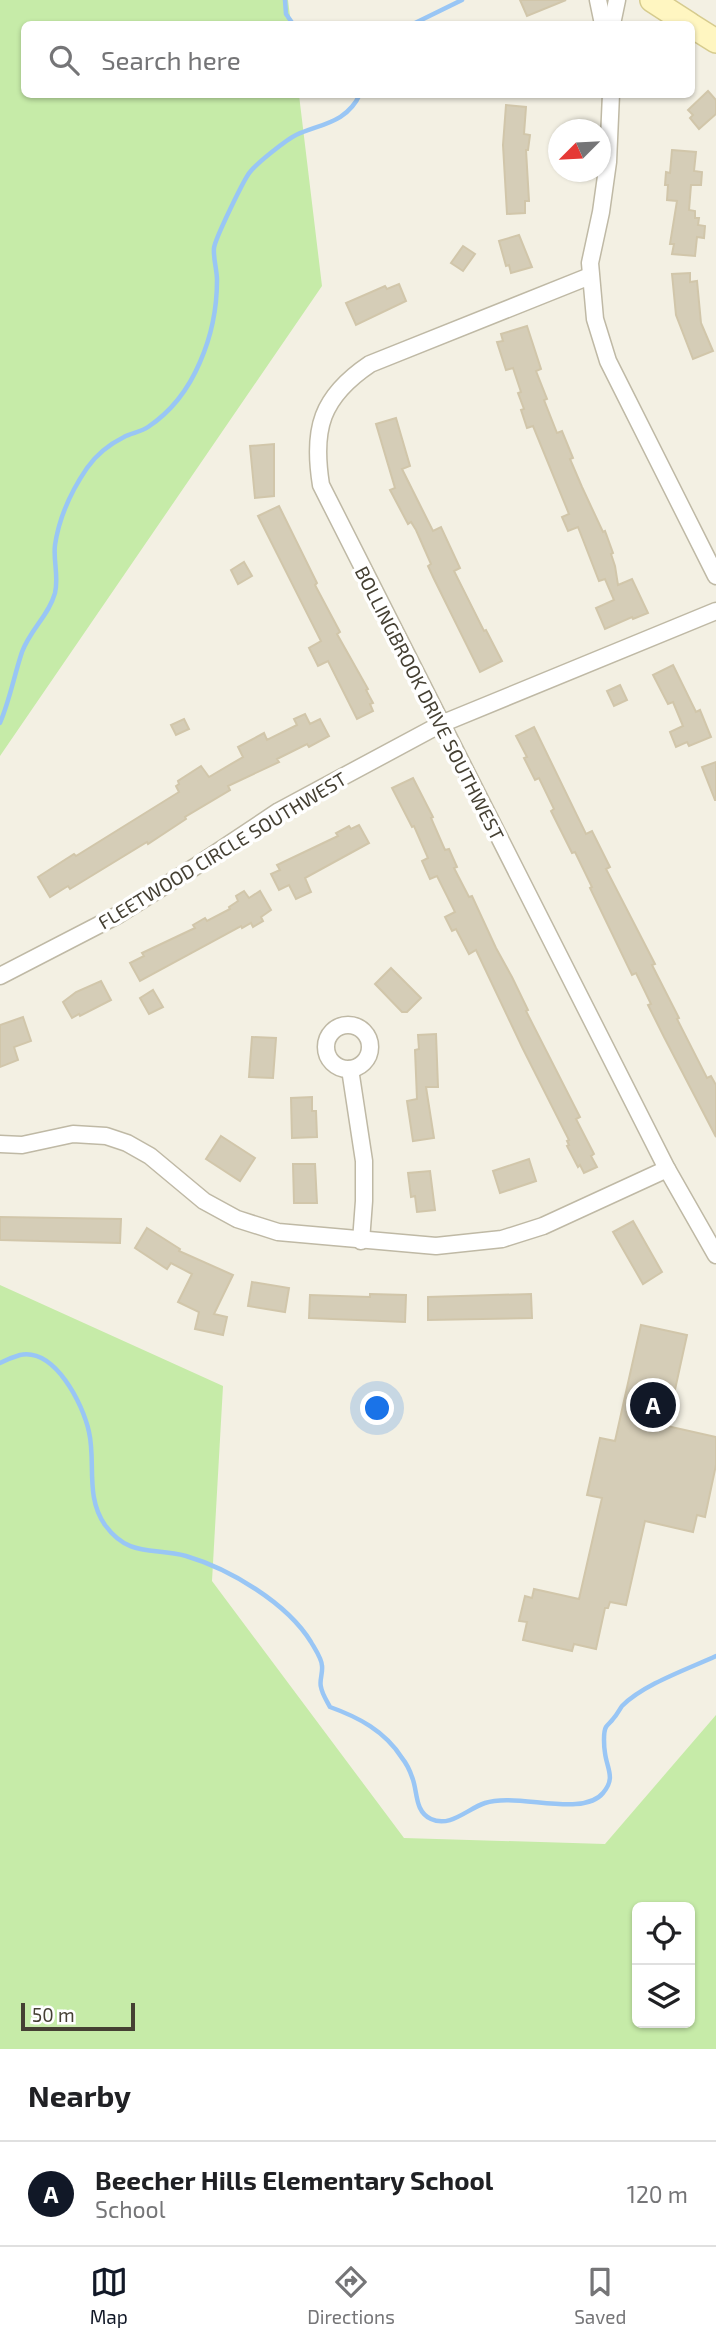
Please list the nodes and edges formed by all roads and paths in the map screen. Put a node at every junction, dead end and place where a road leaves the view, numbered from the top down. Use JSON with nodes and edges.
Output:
{"nodes":[{"id":1,"x":598,"y":0,"type":"edge"},
{"id":2,"x":617,"y":0,"type":"edge"},
{"id":3,"x":652,"y":0,"type":"edge"},
{"id":4,"x":602,"y":21,"type":"edge"},
{"id":5,"x":613,"y":21,"type":"edge"},
{"id":6,"x":678,"y":21,"type":"edge"},
{"id":7,"x":695,"y":30,"type":"edge"},
{"id":8,"x":716,"y":41,"type":"edge"},
{"id":9,"x":611,"y":98,"type":"edge"},
{"id":10,"x":590,"y":276,"type":"junction"},
{"id":11,"x":716,"y":576,"type":"edge"},
{"id":12,"x":716,"y":611,"type":"edge"},
{"id":13,"x":441,"y":724,"type":"junction"},
{"id":14,"x":0,"y":976,"type":"edge"},
{"id":15,"x":350,"y":1069,"type":"dead end"},
{"id":16,"x":0,"y":1144,"type":"edge"},
{"id":17,"x":667,"y":1169,"type":"junction"},
{"id":18,"x":361,"y":1241,"type":"junction"},
{"id":19,"x":716,"y":1255,"type":"edge"}],
"edges":[{"from":1,"to":4,"type":"street"},
{"from":2,"to":5,"type":"street"},
{"from":3,"to":6,"type":"street"},
{"from":7,"to":8,"type":"street"},
{"from":9,"to":10,"type":"street"},
{"from":10,"to":11,"type":"street"},
{"from":10,"to":13,"type":"street","name":"BOLLINGBROOK DRIVE SOUTHWEST"},
{"from":12,"to":13,"type":"street","name":"FLEETWOOD CIRCLE SOUTHWEST"},
{"from":13,"to":14,"type":"street","name":"FLEETWOOD CIRCLE SOUTHWEST"},
{"from":13,"to":17,"type":"street","name":"BOLLINGBROOK DRIVE SOUTHWEST"},
{"from":15,"to":18,"type":"street"},
{"from":16,"to":18,"type":"street"},
{"from":17,"to":18,"type":"street"},
{"from":17,"to":19,"type":"street","name":"BOLLINGBROOK DRIVE SOUTHWEST"}]}
